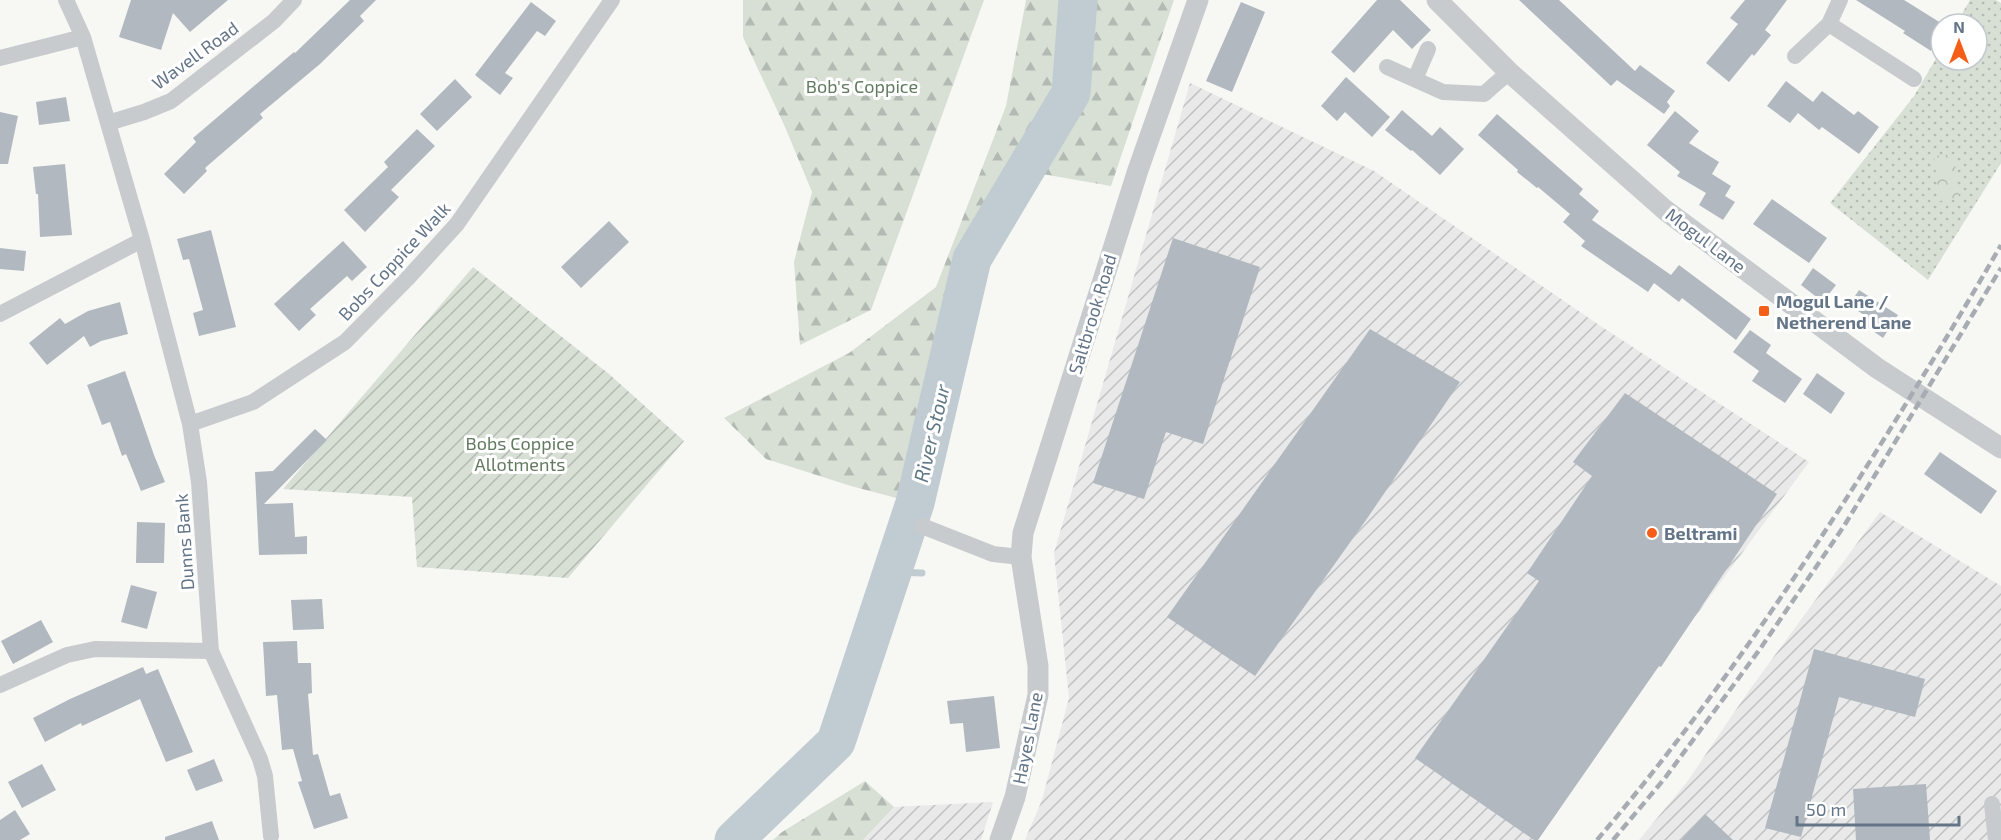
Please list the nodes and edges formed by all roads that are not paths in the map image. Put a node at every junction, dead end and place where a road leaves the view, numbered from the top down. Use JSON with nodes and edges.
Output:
{"nodes":[{"id":1,"x":66,"y":0,"type":"edge"},
{"id":2,"x":294,"y":0,"type":"edge"},
{"id":3,"x":612,"y":0,"type":"edge"},
{"id":4,"x":1198,"y":0,"type":"edge"},
{"id":5,"x":1437,"y":0,"type":"edge"},
{"id":6,"x":1840,"y":0,"type":"edge"},
{"id":7,"x":1829,"y":24,"type":"junction"},
{"id":8,"x":82,"y":37,"type":"junction"},
{"id":9,"x":1428,"y":49,"type":"dead end"},
{"id":10,"x":1795,"y":56,"type":"dead end"},
{"id":11,"x":0,"y":57,"type":"edge"},
{"id":12,"x":1387,"y":67,"type":"dead end"},
{"id":13,"x":1509,"y":72,"type":"junction"},
{"id":14,"x":1914,"y":79,"type":"dead end"},
{"id":15,"x":1415,"y":80,"type":"junction"},
{"id":16,"x":108,"y":123,"type":"junction"},
{"id":17,"x":142,"y":240,"type":"junction"},
{"id":18,"x":0,"y":314,"type":"edge"},
{"id":19,"x":190,"y":424,"type":"junction"},
{"id":20,"x":2001,"y":448,"type":"edge"},
{"id":21,"x":922,"y":526,"type":"dead end"},
{"id":22,"x":1021,"y":556,"type":"junction"},
{"id":23,"x":1034,"y":633,"type":"joint"},
{"id":24,"x":211,"y":651,"type":"junction"},
{"id":25,"x":0,"y":685,"type":"edge"},
{"id":26,"x":1992,"y":804,"type":"dead end"},
{"id":27,"x":271,"y":836,"type":"dead end"},
{"id":28,"x":1000,"y":840,"type":"edge"},
{"id":29,"x":1996,"y":840,"type":"edge"}],
"edges":[{"from":1,"to":8,"type":"street","name":"Dunns Bank"},
{"from":2,"to":16,"type":"street","name":"Wavell Road"},
{"from":3,"to":19,"type":"street","name":"Bobs Coppice Walk"},
{"from":4,"to":22,"type":"street","name":"Saltbrook Road"},
{"from":5,"to":13,"type":"street","name":"Mogul Lane"},
{"from":6,"to":7,"type":"street"},
{"from":7,"to":10,"type":"street"},
{"from":7,"to":14,"type":"street"},
{"from":8,"to":11,"type":"street"},
{"from":8,"to":16,"type":"street","name":"Dunns Bank"},
{"from":9,"to":15,"type":"street"},
{"from":12,"to":15,"type":"street"},
{"from":13,"to":15,"type":"street"},
{"from":13,"to":20,"type":"street","name":"Mogul Lane"},
{"from":16,"to":17,"type":"street","name":"Dunns Bank"},
{"from":17,"to":18,"type":"street"},
{"from":17,"to":19,"type":"street","name":"Dunns Bank"},
{"from":19,"to":24,"type":"street","name":"Dunns Bank"},
{"from":21,"to":22,"type":"street"},
{"from":22,"to":23,"type":"street","name":"Saltbrook Road"},
{"from":23,"to":28,"type":"street","name":"Hayes Lane"},
{"from":24,"to":25,"type":"street"},
{"from":24,"to":27,"type":"street","name":"Dunns Bank"},
{"from":26,"to":29,"type":"street"}]}
